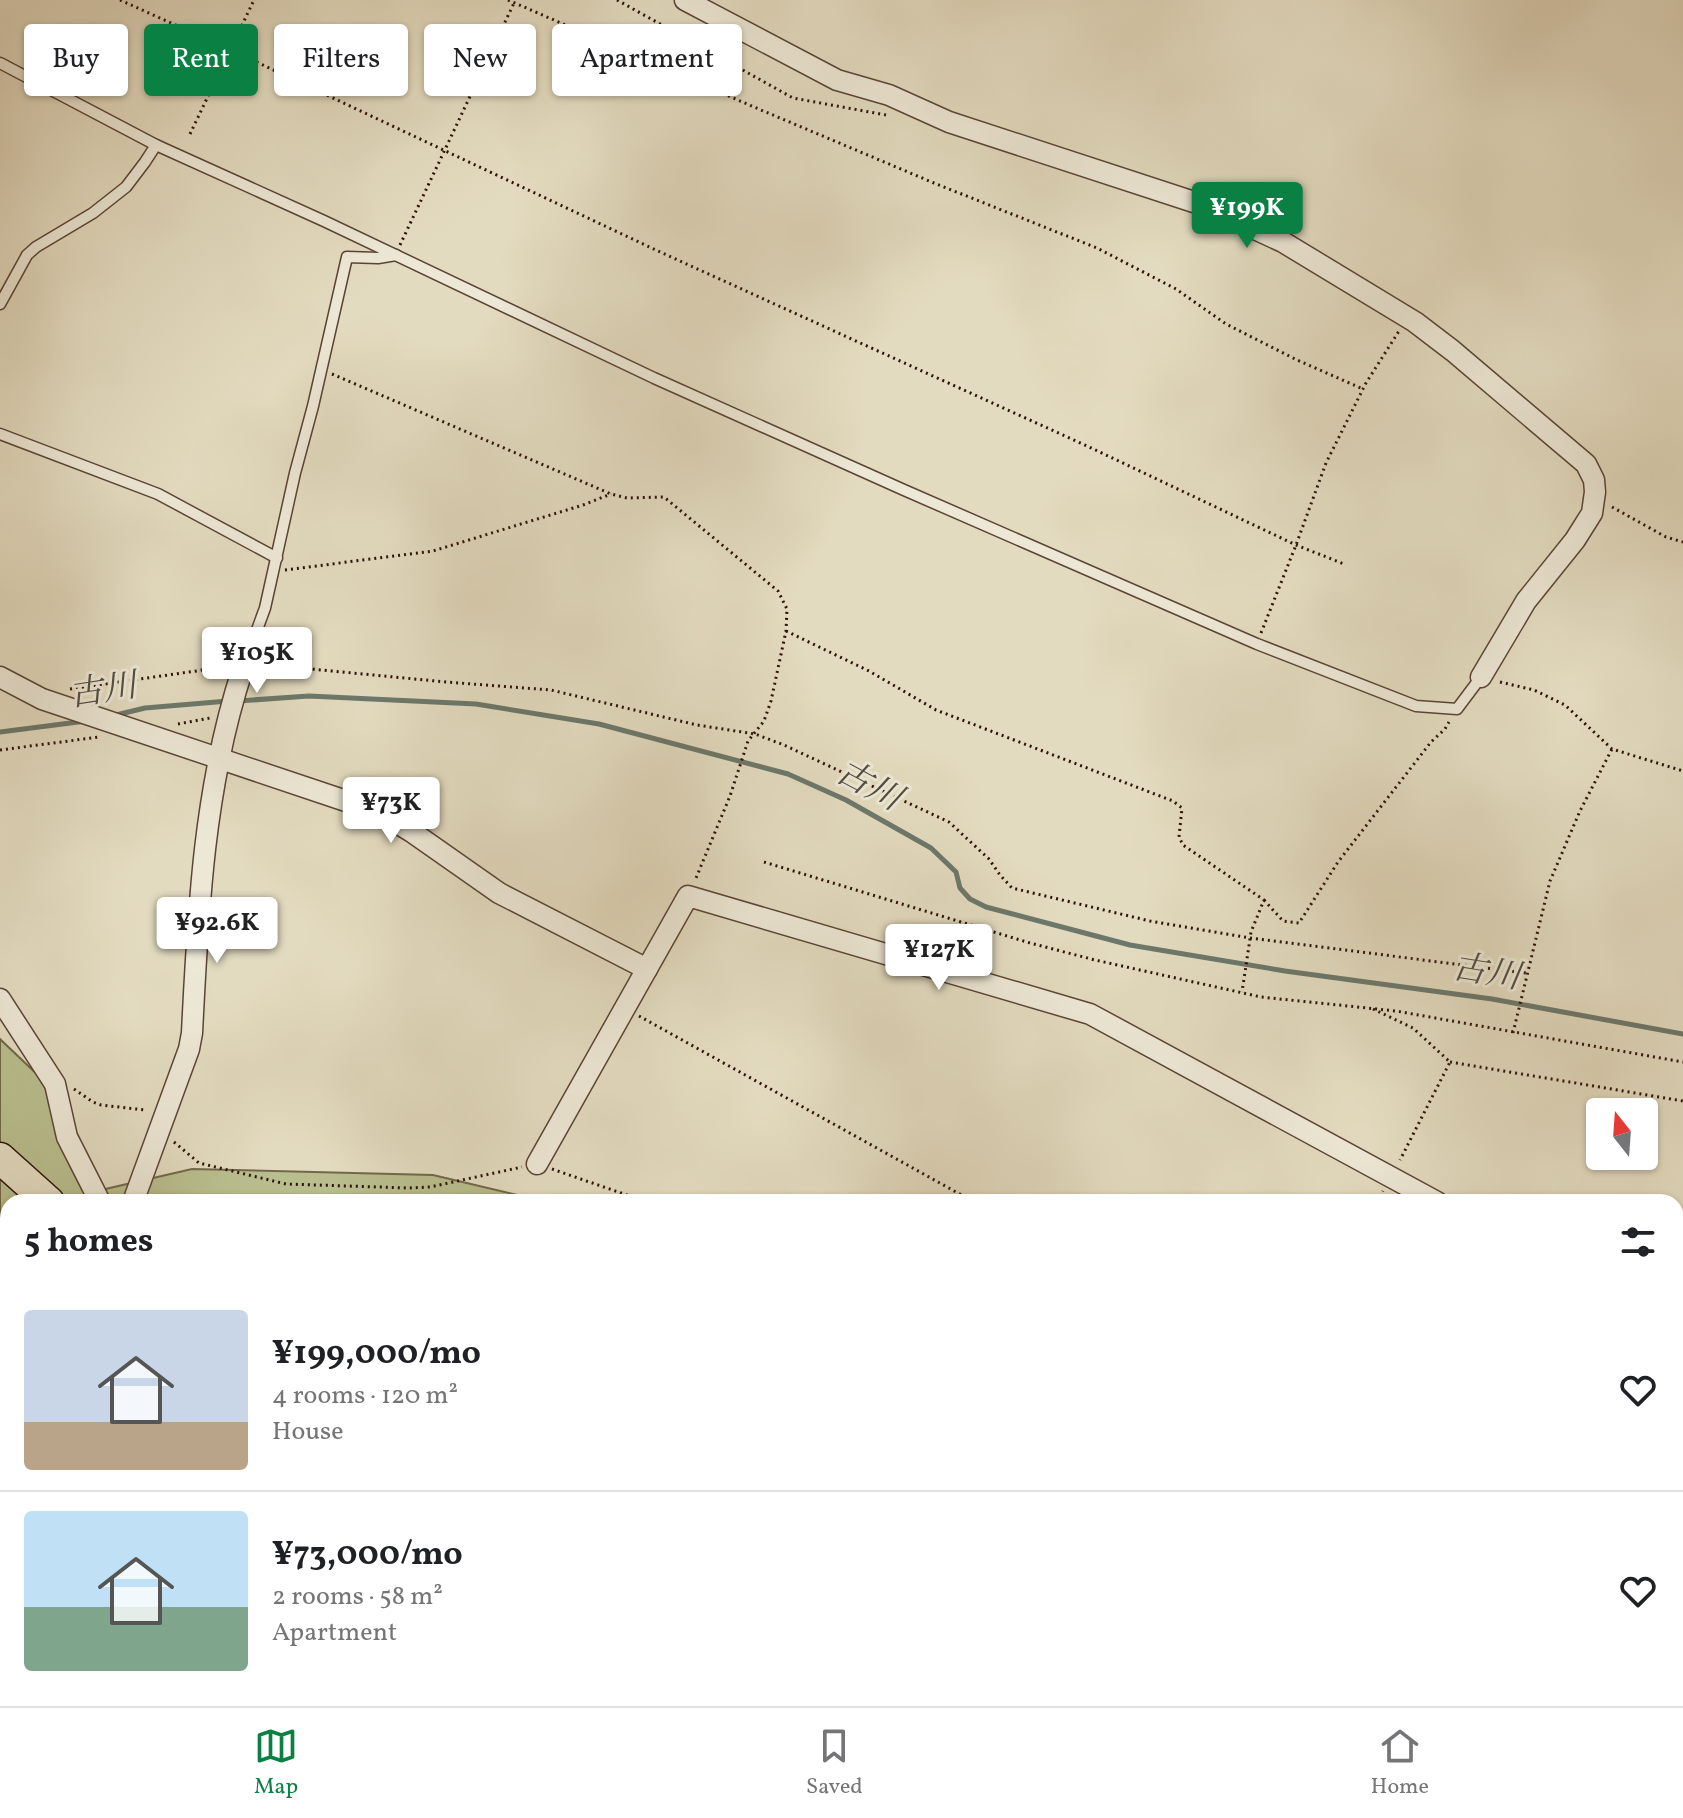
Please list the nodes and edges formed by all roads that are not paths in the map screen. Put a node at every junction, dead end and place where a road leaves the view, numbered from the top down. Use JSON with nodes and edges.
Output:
{"nodes":[{"id":1,"x":685,"y":0,"type":"edge"},
{"id":2,"x":0,"y":63,"type":"edge"},
{"id":3,"x":156,"y":145,"type":"junction"},
{"id":4,"x":396,"y":255,"type":"junction"},
{"id":5,"x":0,"y":304,"type":"edge"},
{"id":6,"x":0,"y":434,"type":"edge"},
{"id":7,"x":277,"y":558,"type":"junction"},
{"id":8,"x":244,"y":665,"type":"joint"},
{"id":9,"x":0,"y":677,"type":"edge"},
{"id":10,"x":1481,"y":677,"type":"joint"},
{"id":11,"x":219,"y":758,"type":"junction"},
{"id":12,"x":647,"y":969,"type":"junction"},
{"id":13,"x":0,"y":999,"type":"edge"},
{"id":14,"x":0,"y":1158,"type":"edge"},
{"id":15,"x":537,"y":1164,"type":"road end"},
{"id":16,"x":37,"y":1194,"type":"edge"},
{"id":17,"x":96,"y":1194,"type":"edge"},
{"id":18,"x":136,"y":1194,"type":"edge"},
{"id":19,"x":1423,"y":1194,"type":"edge"}],
"edges":[{"from":1,"to":10,"type":"street"},
{"from":2,"to":3,"type":"lane"},
{"from":3,"to":4,"type":"lane"},
{"from":3,"to":5,"type":"lane"},
{"from":4,"to":7,"type":"lane"},
{"from":4,"to":10,"type":"lane"},
{"from":6,"to":7,"type":"lane"},
{"from":7,"to":8,"type":"lane"},
{"from":8,"to":11,"type":"street"},
{"from":9,"to":11,"type":"street"},
{"from":11,"to":12,"type":"street"},
{"from":11,"to":18,"type":"street"},
{"from":12,"to":15,"type":"street"},
{"from":12,"to":19,"type":"street"},
{"from":13,"to":17,"type":"street"},
{"from":14,"to":16,"type":"main road"}]}
